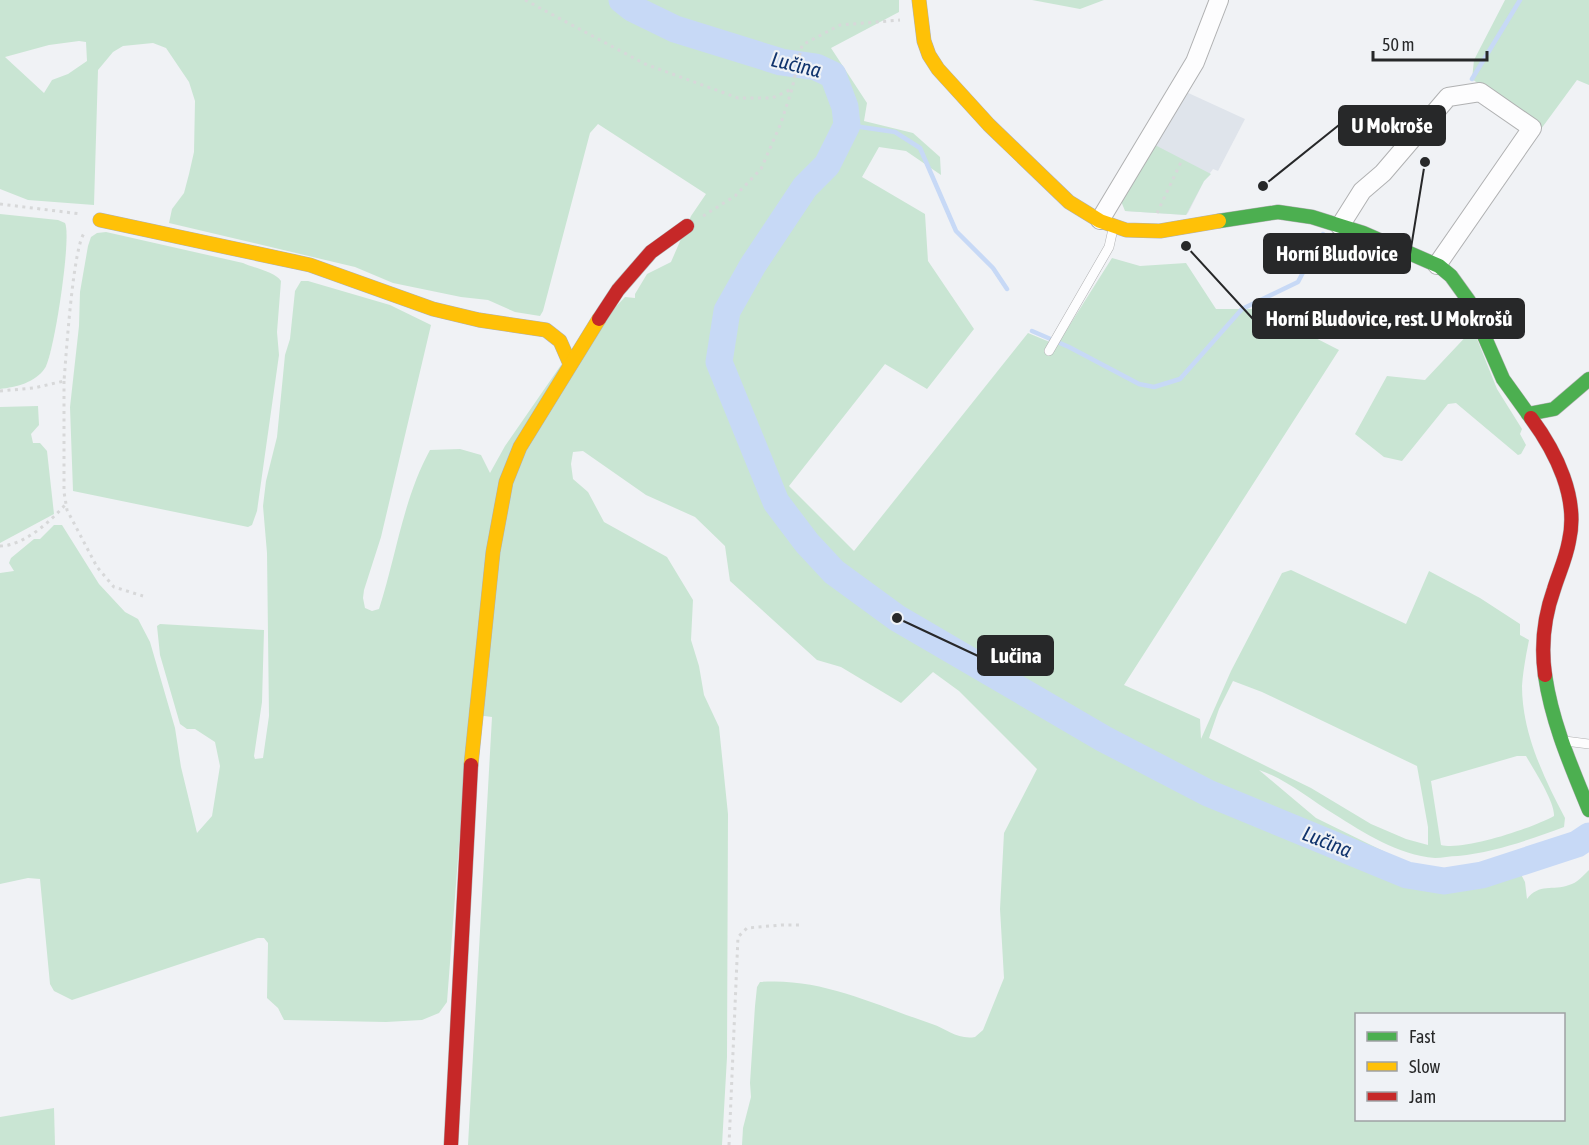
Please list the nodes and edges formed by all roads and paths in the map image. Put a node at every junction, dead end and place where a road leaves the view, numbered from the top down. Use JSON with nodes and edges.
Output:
{"nodes":[{"id":1,"x":525,"y":0,"type":"edge"},
{"id":2,"x":919,"y":0,"type":"edge"},
{"id":3,"x":1219,"y":0,"type":"edge"},
{"id":4,"x":919,"y":18,"type":"junction"},
{"id":5,"x":792,"y":89,"type":"junction"},
{"id":6,"x":1182,"y":160,"type":"dead end"},
{"id":7,"x":0,"y":204,"type":"edge"},
{"id":8,"x":100,"y":220,"type":"junction"},
{"id":9,"x":1107,"y":223,"type":"junction"},
{"id":10,"x":687,"y":226,"type":"joint"},
{"id":11,"x":1340,"y":226,"type":"junction"},
{"id":12,"x":1152,"y":232,"type":"junction"},
{"id":13,"x":1437,"y":265,"type":"junction"},
{"id":14,"x":1050,"y":348,"type":"dead end"},
{"id":15,"x":570,"y":364,"type":"junction"},
{"id":16,"x":1589,"y":379,"type":"edge"},
{"id":17,"x":64,"y":381,"type":"junction"},
{"id":18,"x":0,"y":392,"type":"edge"},
{"id":19,"x":1528,"y":414,"type":"junction"},
{"id":20,"x":65,"y":506,"type":"junction"},
{"id":21,"x":0,"y":546,"type":"edge"},
{"id":22,"x":143,"y":596,"type":"dead end"},
{"id":23,"x":1562,"y":741,"type":"junction"},
{"id":24,"x":1589,"y":744,"type":"edge"},
{"id":25,"x":1589,"y":810,"type":"edge"},
{"id":26,"x":801,"y":925,"type":"dead end"},
{"id":27,"x":451,"y":1145,"type":"edge"},
{"id":28,"x":729,"y":1145,"type":"edge"}],
"edges":[{"from":1,"to":5,"type":"path"},
{"from":2,"to":4,"type":"street"},
{"from":3,"to":9,"type":"street"},
{"from":4,"to":5,"type":"path"},
{"from":4,"to":9,"type":"street"},
{"from":5,"to":10,"type":"path"},
{"from":6,"to":12,"type":"path"},
{"from":7,"to":8,"type":"path"},
{"from":8,"to":15,"type":"street"},
{"from":8,"to":17,"type":"path"},
{"from":9,"to":12,"type":"street"},
{"from":9,"to":14,"type":"lane"},
{"from":10,"to":15,"type":"street"},
{"from":11,"to":12,"type":"street"},
{"from":11,"to":13,"type":"street"},
{"from":11,"to":13,"type":"street"},
{"from":13,"to":19,"type":"street"},
{"from":15,"to":27,"type":"street"},
{"from":16,"to":19,"type":"street"},
{"from":17,"to":18,"type":"path"},
{"from":17,"to":20,"type":"path"},
{"from":19,"to":23,"type":"street"},
{"from":20,"to":21,"type":"path"},
{"from":20,"to":22,"type":"path"},
{"from":23,"to":24,"type":"lane"},
{"from":23,"to":25,"type":"street"},
{"from":26,"to":28,"type":"path"}]}
